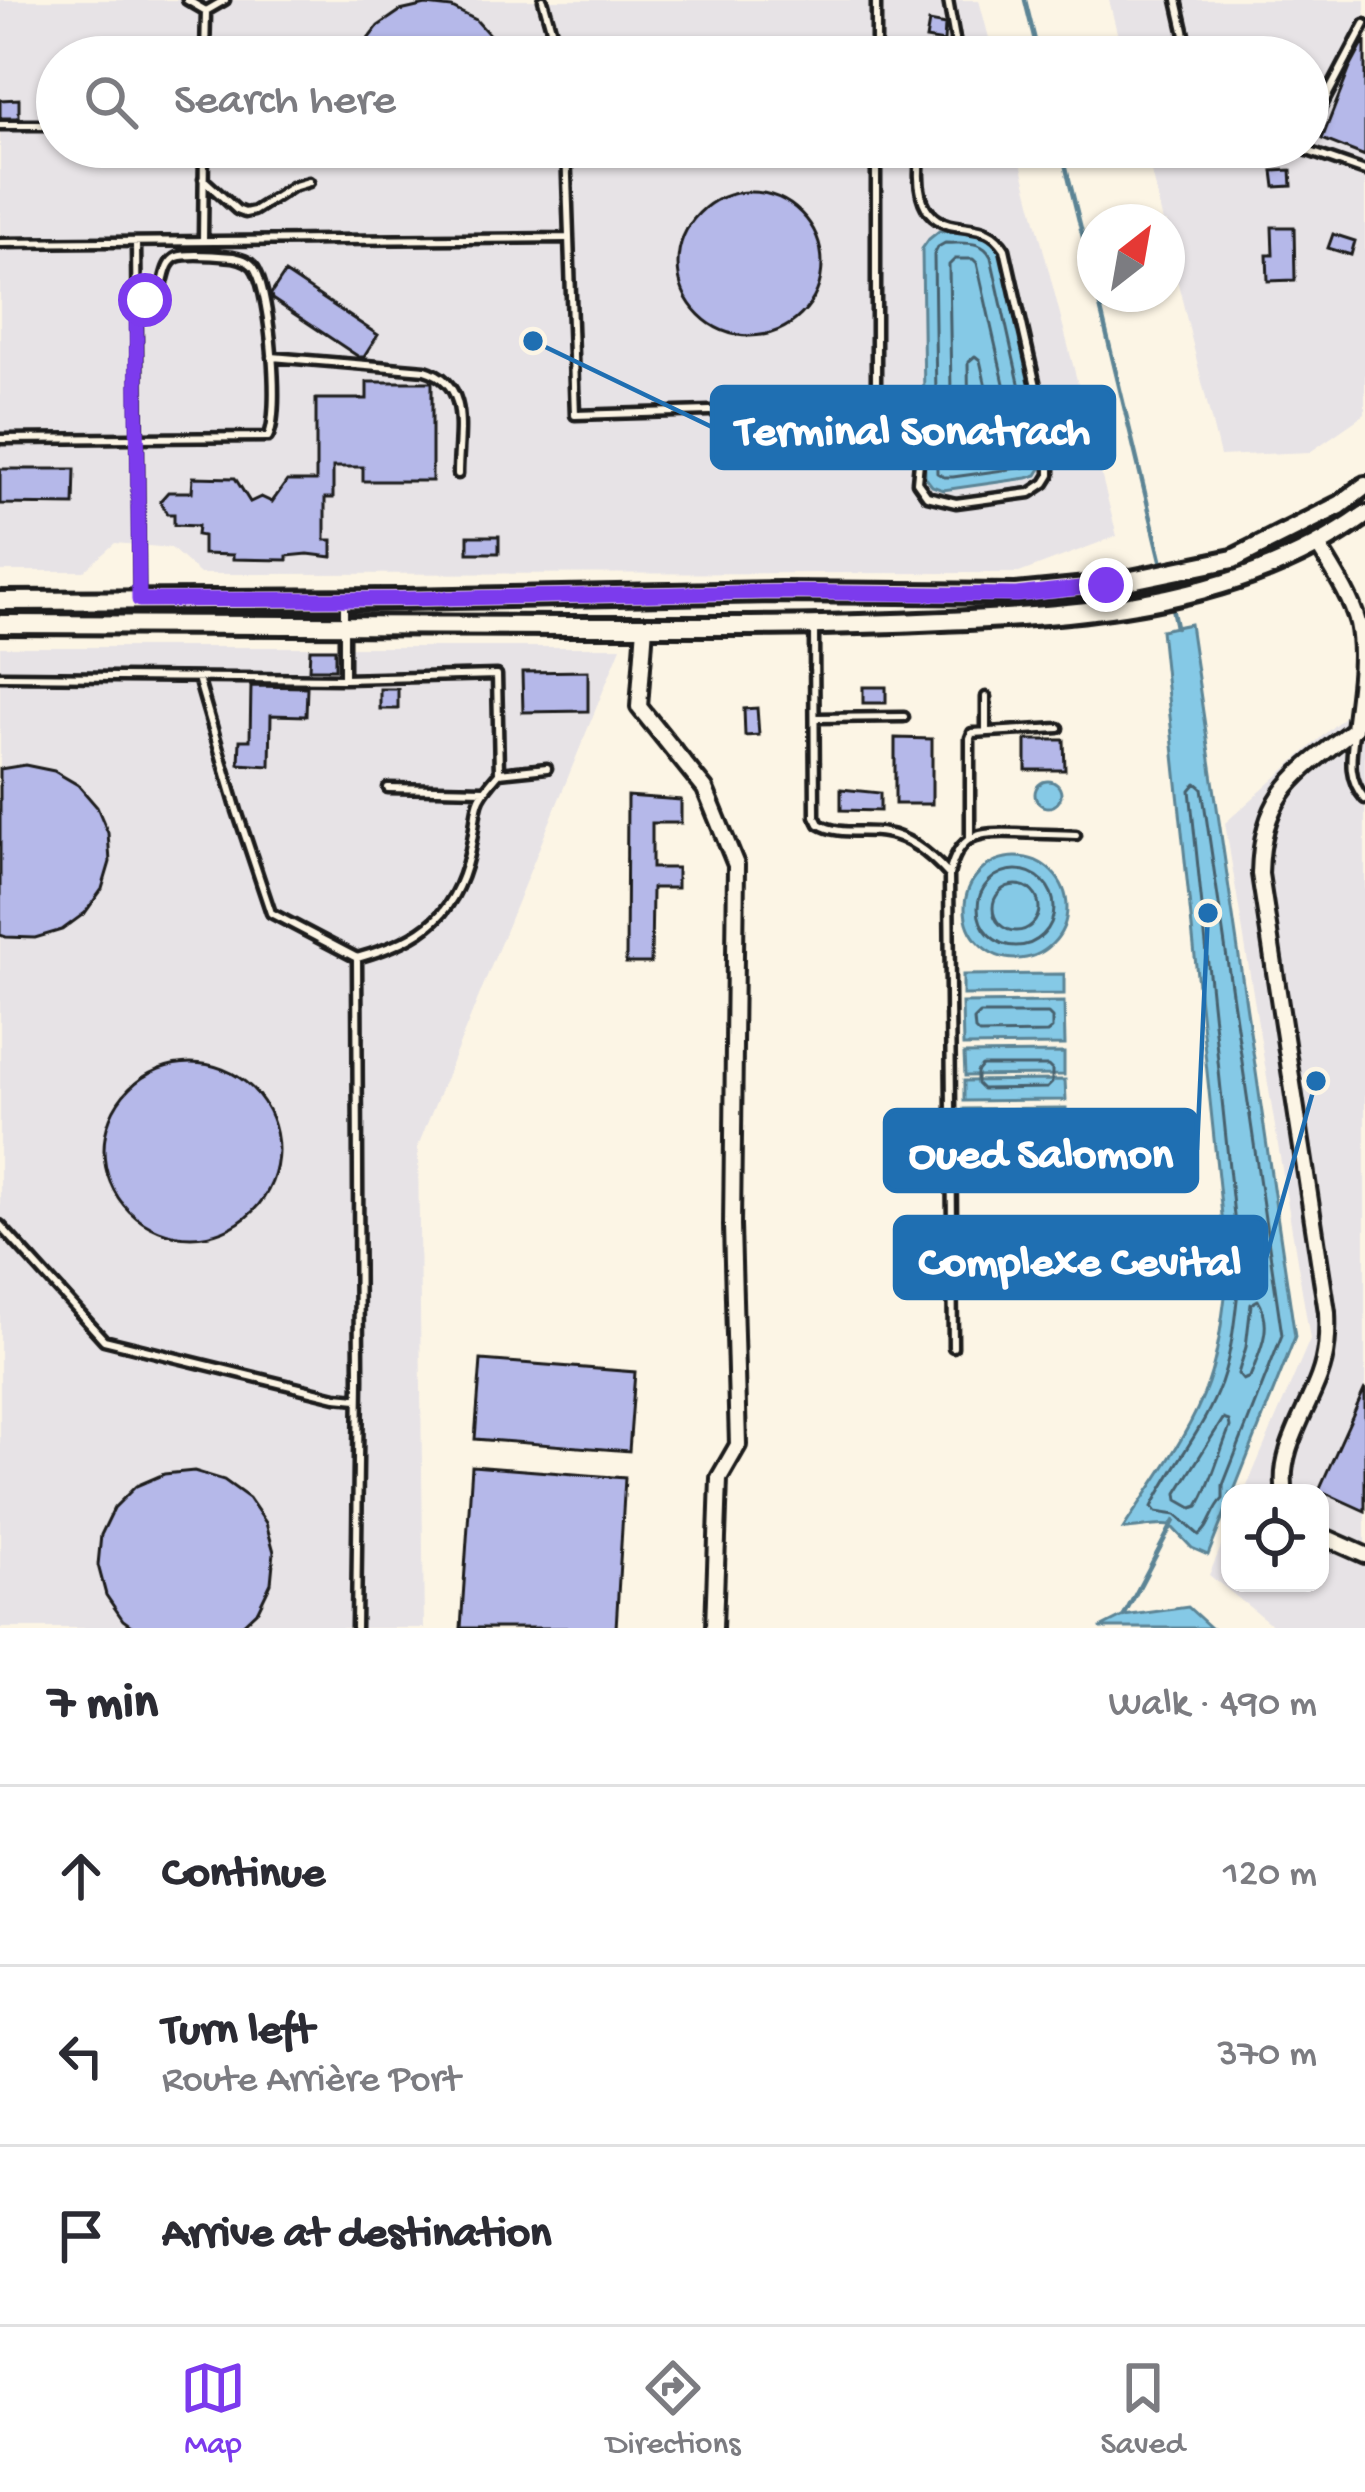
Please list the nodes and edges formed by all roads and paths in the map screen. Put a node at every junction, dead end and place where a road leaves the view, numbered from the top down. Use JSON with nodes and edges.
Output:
{"nodes":[{"id":1,"x":187,"y":0,"type":"edge"},
{"id":2,"x":224,"y":0,"type":"edge"},
{"id":3,"x":543,"y":0,"type":"edge"},
{"id":4,"x":876,"y":0,"type":"edge"},
{"id":5,"x":948,"y":0,"type":"edge"},
{"id":6,"x":1177,"y":0,"type":"edge"},
{"id":7,"x":206,"y":11,"type":"junction"},
{"id":8,"x":1365,"y":24,"type":"edge"},
{"id":9,"x":205,"y":36,"type":"edge"},
{"id":10,"x":553,"y":36,"type":"edge"},
{"id":11,"x":876,"y":36,"type":"edge"},
{"id":12,"x":954,"y":36,"type":"edge"},
{"id":13,"x":1185,"y":36,"type":"edge"},
{"id":14,"x":1329,"y":92,"type":"edge"},
{"id":15,"x":25,"y":114,"type":"dead end"},
{"id":16,"x":0,"y":125,"type":"edge"},
{"id":17,"x":25,"y":125,"type":"junction"},
{"id":18,"x":36,"y":125,"type":"edge"},
{"id":19,"x":1329,"y":158,"type":"edge"},
{"id":20,"x":203,"y":168,"type":"edge"},
{"id":21,"x":566,"y":168,"type":"edge"},
{"id":22,"x":876,"y":168,"type":"edge"},
{"id":23,"x":920,"y":168,"type":"edge"},
{"id":24,"x":1365,"y":171,"type":"edge"},
{"id":25,"x":203,"y":179,"type":"junction"},
{"id":26,"x":309,"y":182,"type":"dead end"},
{"id":27,"x":567,"y":238,"type":"junction"},
{"id":28,"x":203,"y":241,"type":"junction"},
{"id":29,"x":136,"y":242,"type":"junction"},
{"id":30,"x":0,"y":243,"type":"edge"},
{"id":31,"x":136,"y":299,"type":"junction"},
{"id":32,"x":272,"y":357,"type":"junction"},
{"id":33,"x":137,"y":437,"type":"junction"},
{"id":34,"x":0,"y":439,"type":"edge"},
{"id":35,"x":921,"y":442,"type":"dead end"},
{"id":36,"x":458,"y":474,"type":"dead end"},
{"id":37,"x":1365,"y":486,"type":"edge"},
{"id":38,"x":1365,"y":514,"type":"edge"},
{"id":39,"x":1318,"y":544,"type":"junction"},
{"id":40,"x":344,"y":599,"type":"junction"},
{"id":41,"x":139,"y":600,"type":"junction"},
{"id":42,"x":0,"y":601,"type":"edge"},
{"id":43,"x":0,"y":624,"type":"edge"},
{"id":44,"x":344,"y":625,"type":"junction"},
{"id":45,"x":645,"y":626,"type":"junction"},
{"id":46,"x":814,"y":626,"type":"junction"},
{"id":47,"x":0,"y":676,"type":"edge"},
{"id":48,"x":198,"y":678,"type":"junction"},
{"id":49,"x":344,"y":679,"type":"junction"},
{"id":50,"x":986,"y":697,"type":"dead end"},
{"id":51,"x":1365,"y":706,"type":"edge"},
{"id":52,"x":904,"y":717,"type":"dead end"},
{"id":53,"x":815,"y":718,"type":"junction"},
{"id":54,"x":1059,"y":728,"type":"dead end"},
{"id":55,"x":1354,"y":729,"type":"junction"},
{"id":56,"x":986,"y":731,"type":"junction"},
{"id":57,"x":548,"y":768,"type":"dead end"},
{"id":58,"x":499,"y":773,"type":"junction"},
{"id":59,"x":388,"y":788,"type":"dead end"},
{"id":60,"x":484,"y":790,"type":"junction"},
{"id":61,"x":1365,"y":799,"type":"edge"},
{"id":62,"x":970,"y":824,"type":"junction"},
{"id":63,"x":981,"y":832,"type":"junction"},
{"id":64,"x":1076,"y":835,"type":"dead end"},
{"id":65,"x":970,"y":839,"type":"junction"},
{"id":66,"x":949,"y":875,"type":"junction"},
{"id":67,"x":357,"y":958,"type":"junction"},
{"id":68,"x":0,"y":1226,"type":"edge"},
{"id":69,"x":952,"y":1347,"type":"dead end"},
{"id":70,"x":358,"y":1399,"type":"junction"},
{"id":71,"x":1284,"y":1484,"type":"edge"},
{"id":72,"x":1329,"y":1539,"type":"edge"},
{"id":73,"x":1365,"y":1556,"type":"edge"},
{"id":74,"x":356,"y":1628,"type":"edge"},
{"id":75,"x":714,"y":1628,"type":"edge"}],
"edges":[{"from":1,"to":7,"type":"lane"},
{"from":2,"to":7,"type":"lane"},
{"from":3,"to":10,"type":"lane"},
{"from":4,"to":11,"type":"lane"},
{"from":5,"to":12,"type":"lane"},
{"from":6,"to":13,"type":"lane"},
{"from":7,"to":9,"type":"lane"},
{"from":8,"to":14,"type":"lane"},
{"from":15,"to":17,"type":"lane"},
{"from":16,"to":17,"type":"lane"},
{"from":17,"to":18,"type":"lane"},
{"from":19,"to":24,"type":"lane"},
{"from":20,"to":25,"type":"lane"},
{"from":21,"to":27,"type":"lane"},
{"from":22,"to":27,"type":"lane"},
{"from":23,"to":35,"type":"lane"},
{"from":25,"to":26,"type":"lane"},
{"from":25,"to":28,"type":"lane"},
{"from":27,"to":28,"type":"lane"},
{"from":28,"to":29,"type":"lane"},
{"from":29,"to":30,"type":"lane"},
{"from":29,"to":31,"type":"lane"},
{"from":31,"to":32,"type":"lane"},
{"from":31,"to":33,"type":"lane"},
{"from":32,"to":33,"type":"lane"},
{"from":32,"to":36,"type":"lane"},
{"from":33,"to":34,"type":"lane"},
{"from":33,"to":41,"type":"lane"},
{"from":37,"to":40,"type":"street"},
{"from":38,"to":39,"type":"street"},
{"from":39,"to":46,"type":"street"},
{"from":39,"to":55,"type":"street"},
{"from":40,"to":41,"type":"street"},
{"from":40,"to":44,"type":"lane"},
{"from":41,"to":42,"type":"street"},
{"from":43,"to":44,"type":"street"},
{"from":44,"to":45,"type":"street"},
{"from":44,"to":49,"type":"lane"},
{"from":45,"to":46,"type":"street"},
{"from":45,"to":75,"type":"street"},
{"from":46,"to":53,"type":"lane"},
{"from":47,"to":48,"type":"lane"},
{"from":48,"to":49,"type":"lane"},
{"from":48,"to":67,"type":"lane"},
{"from":49,"to":58,"type":"lane"},
{"from":50,"to":56,"type":"lane"},
{"from":51,"to":55,"type":"street"},
{"from":52,"to":53,"type":"lane"},
{"from":53,"to":66,"type":"lane"},
{"from":54,"to":56,"type":"lane"},
{"from":55,"to":61,"type":"lane"},
{"from":55,"to":71,"type":"street"},
{"from":56,"to":62,"type":"lane"},
{"from":57,"to":58,"type":"lane"},
{"from":58,"to":60,"type":"lane"},
{"from":59,"to":60,"type":"lane"},
{"from":60,"to":67,"type":"lane"},
{"from":62,"to":63,"type":"lane"},
{"from":62,"to":65,"type":"lane"},
{"from":63,"to":64,"type":"lane"},
{"from":63,"to":65,"type":"lane"},
{"from":65,"to":66,"type":"lane"},
{"from":66,"to":69,"type":"lane"},
{"from":67,"to":70,"type":"lane"},
{"from":68,"to":70,"type":"lane"},
{"from":70,"to":74,"type":"lane"},
{"from":72,"to":73,"type":"street"}]}
